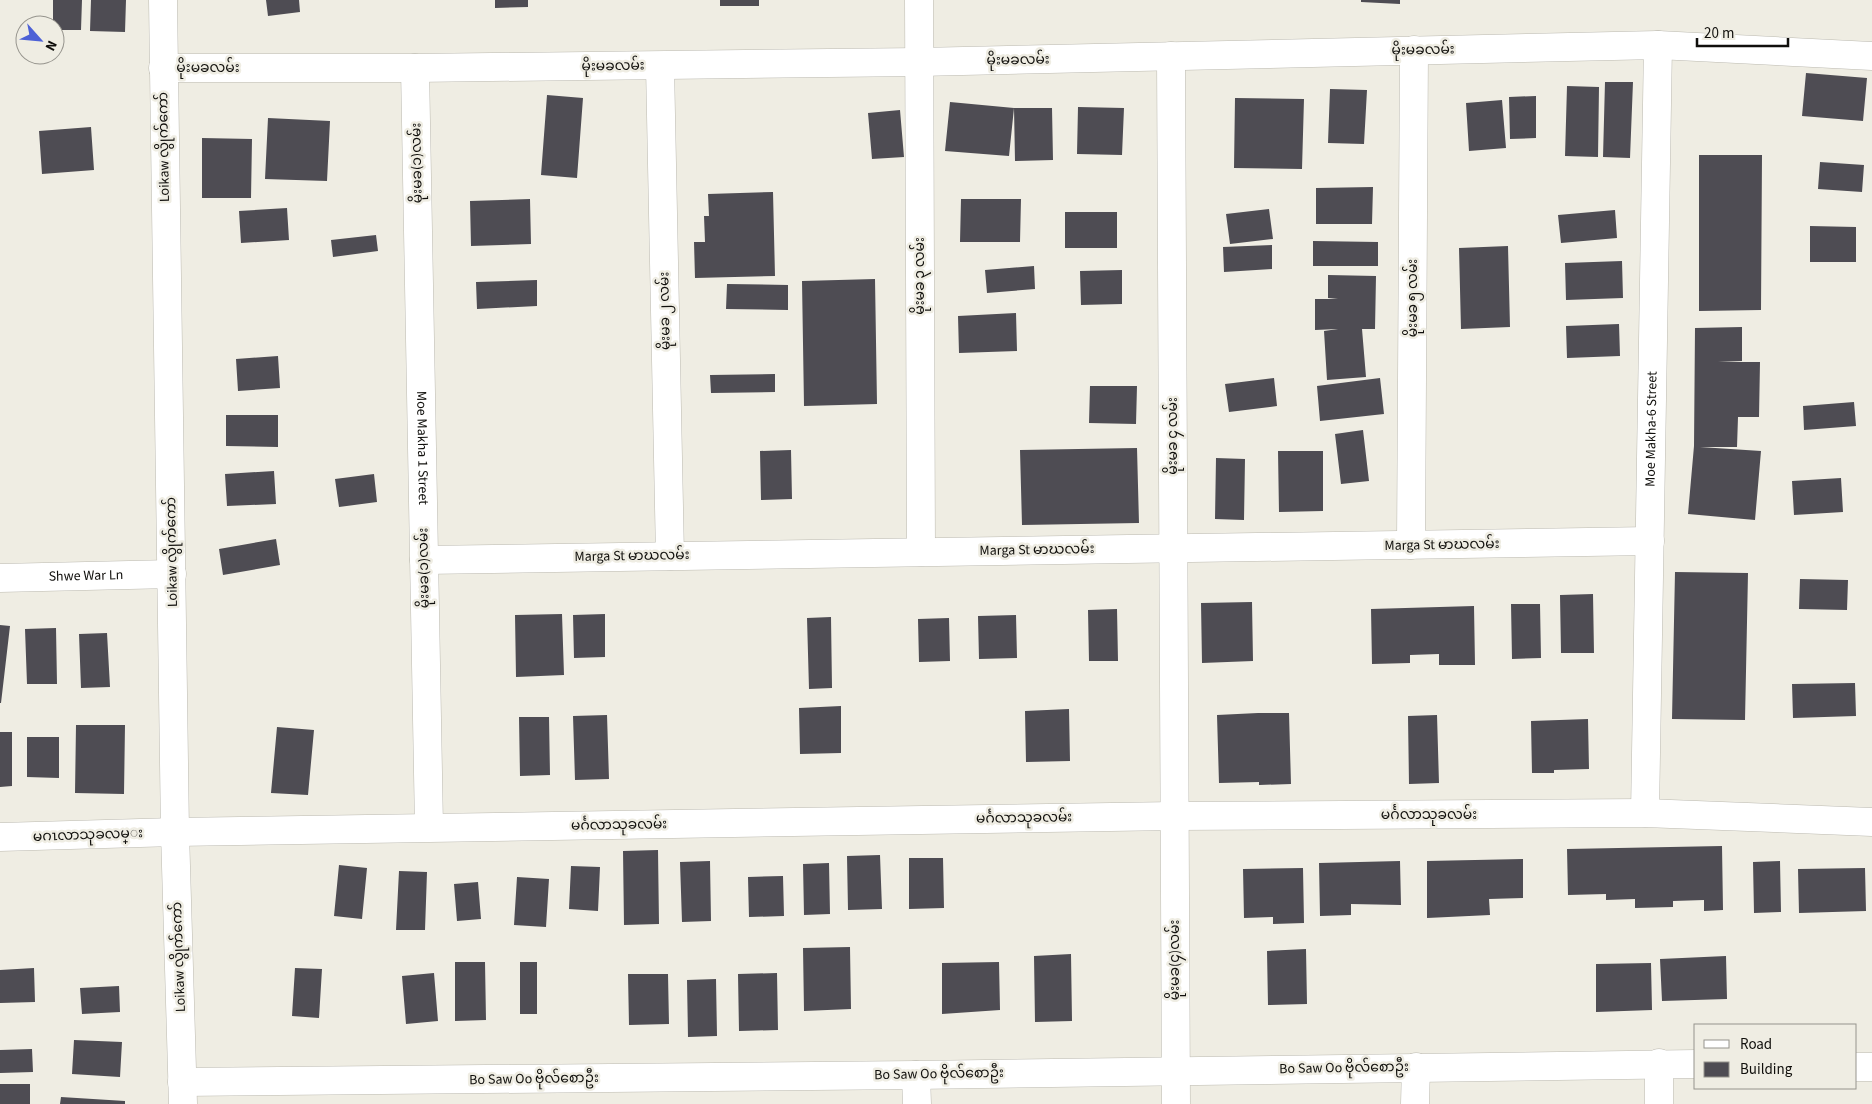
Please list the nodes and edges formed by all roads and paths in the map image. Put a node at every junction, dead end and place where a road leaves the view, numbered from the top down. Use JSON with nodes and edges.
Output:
{"nodes":[{"id":1,"x":163,"y":0,"type":"edge"},
{"id":2,"x":919,"y":0,"type":"edge"},
{"id":3,"x":1658,"y":45,"type":"junction"},
{"id":4,"x":1414,"y":50,"type":"junction"},
{"id":5,"x":1171,"y":56,"type":"junction"},
{"id":6,"x":1872,"y":56,"type":"edge"},
{"id":7,"x":919,"y":62,"type":"junction"},
{"id":8,"x":660,"y":66,"type":"junction"},
{"id":9,"x":163,"y":68,"type":"junction"},
{"id":10,"x":415,"y":68,"type":"junction"},
{"id":11,"x":1650,"y":541,"type":"junction"},
{"id":12,"x":1411,"y":545,"type":"junction"},
{"id":13,"x":1173,"y":548,"type":"junction"},
{"id":14,"x":921,"y":552,"type":"junction"},
{"id":15,"x":670,"y":556,"type":"junction"},
{"id":16,"x":424,"y":560,"type":"junction"},
{"id":17,"x":172,"y":574,"type":"junction"},
{"id":18,"x":0,"y":578,"type":"edge"},
{"id":19,"x":1645,"y":813,"type":"junction"},
{"id":20,"x":1174,"y":816,"type":"junction"},
{"id":21,"x":1872,"y":822,"type":"edge"},
{"id":22,"x":429,"y":827,"type":"junction"},
{"id":23,"x":175,"y":832,"type":"junction"},
{"id":24,"x":0,"y":837,"type":"edge"},
{"id":25,"x":1659,"y":1063,"type":"junction"},
{"id":26,"x":1694,"y":1064,"type":"edge"},
{"id":27,"x":1416,"y":1067,"type":"junction"},
{"id":28,"x":1857,"y":1067,"type":"edge"},
{"id":29,"x":1872,"y":1067,"type":"edge"},
{"id":30,"x":1176,"y":1071,"type":"junction"},
{"id":31,"x":916,"y":1075,"type":"junction"},
{"id":32,"x":182,"y":1093,"type":"edge"},
{"id":33,"x":917,"y":1104,"type":"edge"},
{"id":34,"x":1176,"y":1104,"type":"edge"},
{"id":35,"x":1415,"y":1104,"type":"edge"},
{"id":36,"x":1659,"y":1104,"type":"edge"}],
"edges":[{"from":1,"to":9,"type":"street","name":"Loikaw လွိုက်ကော်"},
{"from":2,"to":7,"type":"street","name":"မိုးမခ ၃ လမ်း"},
{"from":3,"to":4,"type":"street","name":"မိုးမခလမ်း"},
{"from":3,"to":6,"type":"street","name":"မိုးမခလမ်း"},
{"from":3,"to":11,"type":"street","name":"Moe Makha-6 Street"},
{"from":4,"to":5,"type":"street","name":"မိုးမခလမ်း"},
{"from":4,"to":12,"type":"street","name":"မိုးမခ ၅ လမ်း"},
{"from":5,"to":7,"type":"street","name":"မိုးမခလမ်း"},
{"from":5,"to":13,"type":"street","name":"မိုးမခ ၄ လမ်း"},
{"from":7,"to":8,"type":"street","name":"မိုးမခလမ်း"},
{"from":7,"to":14,"type":"street","name":"မိုးမခ ၃ လမ်း"},
{"from":8,"to":10,"type":"street","name":"မိုးမခလမ်း"},
{"from":8,"to":15,"type":"street","name":"မိုးမခ ၂ လမ်း"},
{"from":9,"to":10,"type":"street","name":"မိုးမခလမ်း"},
{"from":9,"to":17,"type":"street","name":"Loikaw လွိုက်ကော်"},
{"from":10,"to":16,"type":"street","name":"Moe Makha 1 Street"},
{"from":10,"to":22,"type":"street","name":"မိုးမခ(၁)လမ်း"},
{"from":11,"to":12,"type":"street","name":"Marga St မာဃလမ်း"},
{"from":11,"to":19,"type":"street","name":"Moe Makha-6 Street"},
{"from":12,"to":13,"type":"street","name":"Marga St မာဃလမ်း"},
{"from":13,"to":14,"type":"street","name":"Marga St မာဃလမ်း"},
{"from":13,"to":20,"type":"street","name":"မိုးမခ ၄ လမ်း"},
{"from":14,"to":15,"type":"street","name":"Marga St မာဃလမ်း"},
{"from":15,"to":16,"type":"street","name":"Marga St မာဃလမ်း"},
{"from":16,"to":22,"type":"street","name":"Moe Makha 1 Street"},
{"from":17,"to":18,"type":"street","name":"Shwe War Ln"},
{"from":17,"to":23,"type":"street","name":"Loikaw လွိုက်ကော်"},
{"from":19,"to":20,"type":"street","name":"မင်္ဂလာသုခလမ်း"},
{"from":19,"to":21,"type":"street","name":"မင်္ဂလာသုခလမ်း"},
{"from":20,"to":22,"type":"street","name":"မင်္ဂလာသုခလမ်း"},
{"from":20,"to":30,"type":"street","name":"မိုးမခ(၄)လမ်း"},
{"from":22,"to":23,"type":"street","name":"မင်္ဂလာသုခလမ်း"},
{"from":23,"to":24,"type":"street","name":"မဂၤလာသုခလမ္း"},
{"from":23,"to":32,"type":"street","name":"Loikaw လွိုက်ကော်"},
{"from":25,"to":26,"type":"street","name":"Bo Saw Oo ဗိုလ်စောဦး"},
{"from":25,"to":27,"type":"street","name":"Bo Saw Oo ဗိုလ်စောဦး"},
{"from":25,"to":36,"type":"street"},
{"from":27,"to":30,"type":"street","name":"Bo Saw Oo ဗိုလ်စောဦး"},
{"from":27,"to":35,"type":"street"},
{"from":28,"to":29,"type":"street"},
{"from":30,"to":31,"type":"street","name":"Bo Saw Oo ဗိုလ်စောဦး"},
{"from":30,"to":34,"type":"street","name":"မိုးမခ(၄)လမ်း"},
{"from":31,"to":32,"type":"street","name":"Bo Saw Oo ဗိုလ်စောဦး"},
{"from":31,"to":33,"type":"street"}]}
